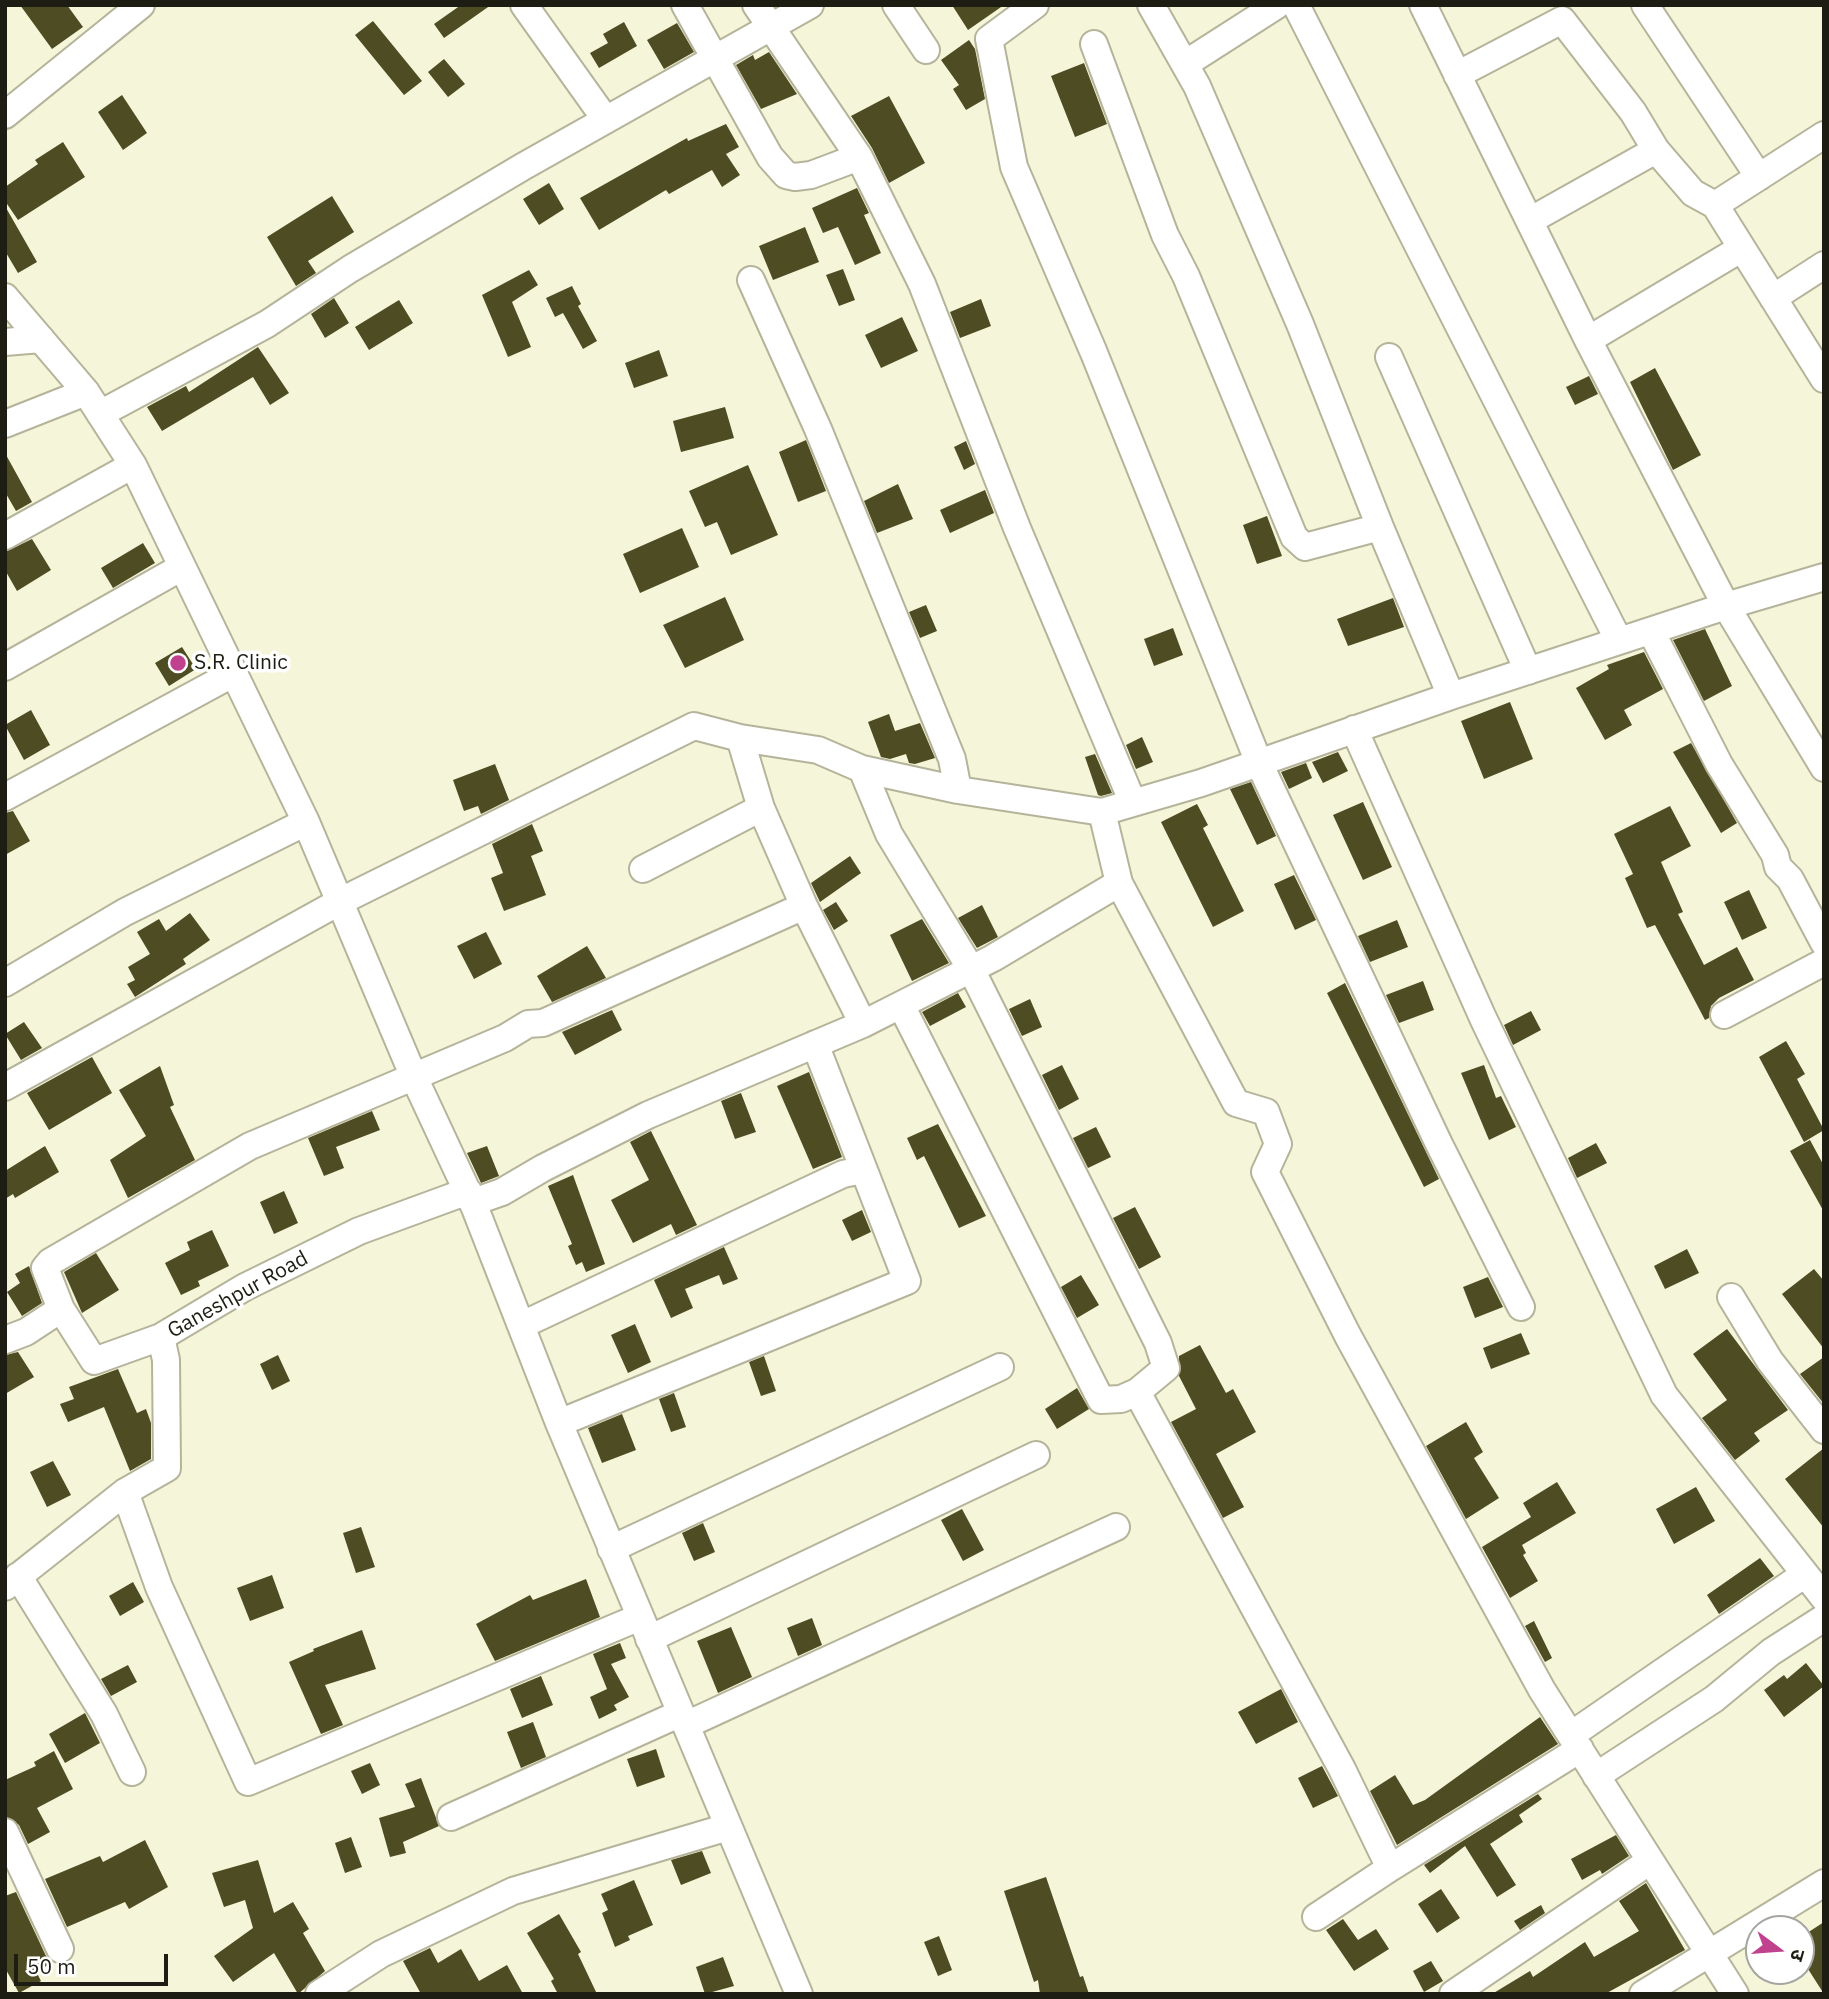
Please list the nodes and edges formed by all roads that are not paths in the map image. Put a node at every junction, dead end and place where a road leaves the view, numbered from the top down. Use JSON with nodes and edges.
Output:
{"nodes":[{"id":1,"x":141,"y":5,"type":"edge"},
{"id":2,"x":524,"y":5,"type":"edge"},
{"id":3,"x":685,"y":5,"type":"edge"},
{"id":4,"x":756,"y":5,"type":"edge"},
{"id":5,"x":810,"y":5,"type":"edge"},
{"id":6,"x":895,"y":5,"type":"edge"},
{"id":7,"x":1035,"y":5,"type":"edge"},
{"id":8,"x":1151,"y":5,"type":"edge"},
{"id":9,"x":1277,"y":5,"type":"edge"},
{"id":10,"x":1296,"y":5,"type":"edge"},
{"id":11,"x":1423,"y":5,"type":"edge"},
{"id":12,"x":1645,"y":5,"type":"edge"},
{"id":13,"x":771,"y":28,"type":"junction"},
{"id":14,"x":1094,"y":44,"type":"dead end"},
{"id":15,"x":926,"y":50,"type":"dead end"},
{"id":16,"x":714,"y":57,"type":"junction"},
{"id":17,"x":1185,"y":64,"type":"junction"},
{"id":18,"x":1457,"y":75,"type":"junction"},
{"id":19,"x":5,"y":115,"type":"edge"},
{"id":20,"x":606,"y":120,"type":"junction"},
{"id":21,"x":1824,"y":135,"type":"edge"},
{"id":22,"x":1656,"y":150,"type":"junction"},
{"id":23,"x":859,"y":157,"type":"junction"},
{"id":24,"x":1759,"y":177,"type":"junction"},
{"id":25,"x":1715,"y":205,"type":"junction"},
{"id":26,"x":1531,"y":220,"type":"junction"},
{"id":27,"x":1742,"y":248,"type":"junction"},
{"id":28,"x":1824,"y":265,"type":"edge"},
{"id":29,"x":751,"y":279,"type":"dead end"},
{"id":30,"x":5,"y":297,"type":"edge"},
{"id":31,"x":1773,"y":298,"type":"junction"},
{"id":32,"x":41,"y":339,"type":"junction"},
{"id":33,"x":1588,"y":340,"type":"junction"},
{"id":34,"x":5,"y":342,"type":"edge"},
{"id":35,"x":1389,"y":357,"type":"dead end"},
{"id":36,"x":1822,"y":373,"type":"edge"},
{"id":37,"x":86,"y":392,"type":"junction"},
{"id":38,"x":100,"y":414,"type":"junction"},
{"id":39,"x":5,"y":424,"type":"edge"},
{"id":40,"x":133,"y":465,"type":"junction"},
{"id":41,"x":1380,"y":527,"type":"junction"},
{"id":42,"x":5,"y":536,"type":"edge"},
{"id":43,"x":182,"y":567,"type":"junction"},
{"id":44,"x":1824,"y":578,"type":"edge"},
{"id":45,"x":1726,"y":606,"type":"junction"},
{"id":46,"x":1651,"y":631,"type":"junction"},
{"id":47,"x":1619,"y":641,"type":"junction"},
{"id":48,"x":5,"y":667,"type":"edge"},
{"id":49,"x":1528,"y":671,"type":"junction"},
{"id":50,"x":234,"y":674,"type":"junction"},
{"id":51,"x":1451,"y":696,"type":"junction"},
{"id":52,"x":1354,"y":729,"type":"junction"},
{"id":53,"x":740,"y":738,"type":"junction"},
{"id":54,"x":1259,"y":763,"type":"junction"},
{"id":55,"x":1824,"y":768,"type":"edge"},
{"id":56,"x":862,"y":769,"type":"junction"},
{"id":57,"x":958,"y":790,"type":"junction"},
{"id":58,"x":5,"y":797,"type":"edge"},
{"id":59,"x":1133,"y":803,"type":"junction"},
{"id":60,"x":761,"y":808,"type":"junction"},
{"id":61,"x":1102,"y":812,"type":"junction"},
{"id":62,"x":306,"y":822,"type":"junction"},
{"id":63,"x":643,"y":869,"type":"dead end"},
{"id":64,"x":1119,"y":883,"type":"junction"},
{"id":65,"x":339,"y":902,"type":"junction"},
{"id":66,"x":804,"y":906,"type":"junction"},
{"id":67,"x":1824,"y":943,"type":"edge"},
{"id":68,"x":1824,"y":962,"type":"edge"},
{"id":69,"x":971,"y":970,"type":"junction"},
{"id":70,"x":5,"y":983,"type":"edge"},
{"id":71,"x":901,"y":1005,"type":"junction"},
{"id":72,"x":1724,"y":1015,"type":"dead end"},
{"id":73,"x":863,"y":1024,"type":"junction"},
{"id":74,"x":816,"y":1044,"type":"junction"},
{"id":75,"x":413,"y":1075,"type":"junction"},
{"id":76,"x":5,"y":1087,"type":"edge"},
{"id":77,"x":862,"y":1170,"type":"junction"},
{"id":78,"x":472,"y":1199,"type":"junction"},
{"id":79,"x":1731,"y":1297,"type":"dead end"},
{"id":80,"x":1521,"y":1307,"type":"dead end"},
{"id":81,"x":61,"y":1308,"type":"junction"},
{"id":82,"x":522,"y":1325,"type":"junction"},
{"id":83,"x":161,"y":1337,"type":"junction"},
{"id":84,"x":5,"y":1340,"type":"edge"},
{"id":85,"x":1000,"y":1367,"type":"dead end"},
{"id":86,"x":1137,"y":1392,"type":"junction"},
{"id":87,"x":559,"y":1423,"type":"junction"},
{"id":88,"x":1824,"y":1430,"type":"edge"},
{"id":89,"x":1036,"y":1455,"type":"dead end"},
{"id":90,"x":125,"y":1492,"type":"junction"},
{"id":91,"x":1115,"y":1527,"type":"dead end"},
{"id":92,"x":611,"y":1549,"type":"junction"},
{"id":93,"x":1805,"y":1574,"type":"junction"},
{"id":94,"x":12,"y":1582,"type":"edge"},
{"id":95,"x":1824,"y":1598,"type":"edge"},
{"id":96,"x":1824,"y":1618,"type":"edge"},
{"id":97,"x":645,"y":1628,"type":"junction"},
{"id":98,"x":683,"y":1719,"type":"junction"},
{"id":99,"x":1575,"y":1742,"type":"junction"},
{"id":100,"x":132,"y":1772,"type":"dead end"},
{"id":101,"x":1596,"y":1776,"type":"junction"},
{"id":102,"x":451,"y":1817,"type":"dead end"},
{"id":103,"x":728,"y":1827,"type":"junction"},
{"id":104,"x":5,"y":1832,"type":"edge"},
{"id":105,"x":1650,"y":1861,"type":"junction"},
{"id":106,"x":1390,"y":1868,"type":"junction"},
{"id":107,"x":1824,"y":1883,"type":"edge"},
{"id":108,"x":1316,"y":1917,"type":"dead end"},
{"id":109,"x":60,"y":1949,"type":"dead end"},
{"id":110,"x":1709,"y":1953,"type":"junction"},
{"id":111,"x":321,"y":1993,"type":"edge"},
{"id":112,"x":799,"y":1994,"type":"edge"},
{"id":113,"x":1453,"y":1994,"type":"edge"},
{"id":114,"x":1643,"y":1994,"type":"edge"},
{"id":115,"x":1735,"y":1994,"type":"edge"}],
"edges":[{"from":1,"to":19,"type":"street"},
{"from":2,"to":20,"type":"street"},
{"from":3,"to":16,"type":"street"},
{"from":4,"to":13,"type":"street"},
{"from":5,"to":13,"type":"street"},
{"from":6,"to":15,"type":"street"},
{"from":7,"to":54,"type":"street"},
{"from":8,"to":17,"type":"street"},
{"from":9,"to":17,"type":"street"},
{"from":10,"to":47,"type":"street"},
{"from":11,"to":18,"type":"street"},
{"from":12,"to":24,"type":"street"},
{"from":13,"to":16,"type":"street"},
{"from":13,"to":23,"type":"street"},
{"from":14,"to":41,"type":"street"},
{"from":16,"to":20,"type":"street"},
{"from":16,"to":23,"type":"street"},
{"from":17,"to":41,"type":"street"},
{"from":18,"to":22,"type":"street"},
{"from":18,"to":26,"type":"street"},
{"from":20,"to":38,"type":"street"},
{"from":21,"to":24,"type":"street"},
{"from":22,"to":25,"type":"street"},
{"from":22,"to":26,"type":"street"},
{"from":23,"to":59,"type":"street"},
{"from":24,"to":25,"type":"street"},
{"from":25,"to":27,"type":"street"},
{"from":26,"to":33,"type":"street"},
{"from":27,"to":31,"type":"street"},
{"from":27,"to":33,"type":"street"},
{"from":28,"to":31,"type":"street"},
{"from":29,"to":57,"type":"street"},
{"from":30,"to":32,"type":"street"},
{"from":31,"to":36,"type":"street"},
{"from":32,"to":34,"type":"street"},
{"from":32,"to":37,"type":"street"},
{"from":33,"to":45,"type":"street"},
{"from":35,"to":49,"type":"street"},
{"from":37,"to":38,"type":"street"},
{"from":37,"to":39,"type":"street"},
{"from":38,"to":40,"type":"street"},
{"from":40,"to":42,"type":"street"},
{"from":40,"to":43,"type":"street"},
{"from":41,"to":51,"type":"street"},
{"from":43,"to":48,"type":"street"},
{"from":43,"to":50,"type":"street"},
{"from":44,"to":45,"type":"street"},
{"from":45,"to":46,"type":"street"},
{"from":45,"to":55,"type":"street"},
{"from":46,"to":47,"type":"street"},
{"from":46,"to":67,"type":"street"},
{"from":47,"to":49,"type":"street"},
{"from":49,"to":51,"type":"street"},
{"from":50,"to":58,"type":"street"},
{"from":50,"to":62,"type":"street"},
{"from":51,"to":52,"type":"street"},
{"from":52,"to":54,"type":"street"},
{"from":52,"to":93,"type":"street"},
{"from":53,"to":56,"type":"street"},
{"from":53,"to":60,"type":"street"},
{"from":53,"to":65,"type":"street"},
{"from":54,"to":59,"type":"street"},
{"from":54,"to":80,"type":"street"},
{"from":56,"to":57,"type":"street"},
{"from":56,"to":69,"type":"street"},
{"from":57,"to":61,"type":"street"},
{"from":59,"to":61,"type":"street"},
{"from":60,"to":63,"type":"street"},
{"from":60,"to":66,"type":"street"},
{"from":61,"to":64,"type":"street"},
{"from":62,"to":65,"type":"street"},
{"from":62,"to":70,"type":"street"},
{"from":64,"to":69,"type":"street","name":"Ganeshpur Road"},
{"from":64,"to":99,"type":"street"},
{"from":65,"to":75,"type":"street"},
{"from":65,"to":76,"type":"street"},
{"from":66,"to":73,"type":"street"},
{"from":66,"to":75,"type":"street"},
{"from":68,"to":72,"type":"street"},
{"from":69,"to":71,"type":"street","name":"Ganeshpur Road"},
{"from":69,"to":86,"type":"street"},
{"from":71,"to":73,"type":"street","name":"Ganeshpur Road"},
{"from":71,"to":86,"type":"street"},
{"from":73,"to":74,"type":"street","name":"Ganeshpur Road"},
{"from":74,"to":77,"type":"street"},
{"from":74,"to":78,"type":"street","name":"Ganeshpur Road"},
{"from":75,"to":78,"type":"street"},
{"from":75,"to":81,"type":"street"},
{"from":77,"to":82,"type":"street"},
{"from":77,"to":87,"type":"street"},
{"from":78,"to":82,"type":"street"},
{"from":78,"to":83,"type":"street","name":"Ganeshpur Road"},
{"from":79,"to":88,"type":"street"},
{"from":81,"to":83,"type":"street"},
{"from":81,"to":84,"type":"street"},
{"from":82,"to":87,"type":"street"},
{"from":83,"to":90,"type":"street","name":"Ganeshpur Road"},
{"from":85,"to":92,"type":"street"},
{"from":86,"to":106,"type":"street"},
{"from":87,"to":92,"type":"street"},
{"from":89,"to":97,"type":"street"},
{"from":90,"to":94,"type":"street","name":"Ganeshpur Road"},
{"from":90,"to":97,"type":"street"},
{"from":91,"to":98,"type":"street"},
{"from":92,"to":97,"type":"street"},
{"from":93,"to":95,"type":"street"},
{"from":93,"to":99,"type":"street"},
{"from":94,"to":100,"type":"street"},
{"from":96,"to":101,"type":"street"},
{"from":97,"to":98,"type":"street"},
{"from":98,"to":102,"type":"street"},
{"from":98,"to":103,"type":"street"},
{"from":99,"to":101,"type":"street"},
{"from":99,"to":106,"type":"street"},
{"from":101,"to":105,"type":"street"},
{"from":103,"to":111,"type":"street"},
{"from":103,"to":112,"type":"street"},
{"from":104,"to":109,"type":"street"},
{"from":105,"to":110,"type":"street"},
{"from":105,"to":113,"type":"street"},
{"from":106,"to":108,"type":"street"},
{"from":107,"to":110,"type":"street"},
{"from":110,"to":114,"type":"street"},
{"from":110,"to":115,"type":"street"}]}
